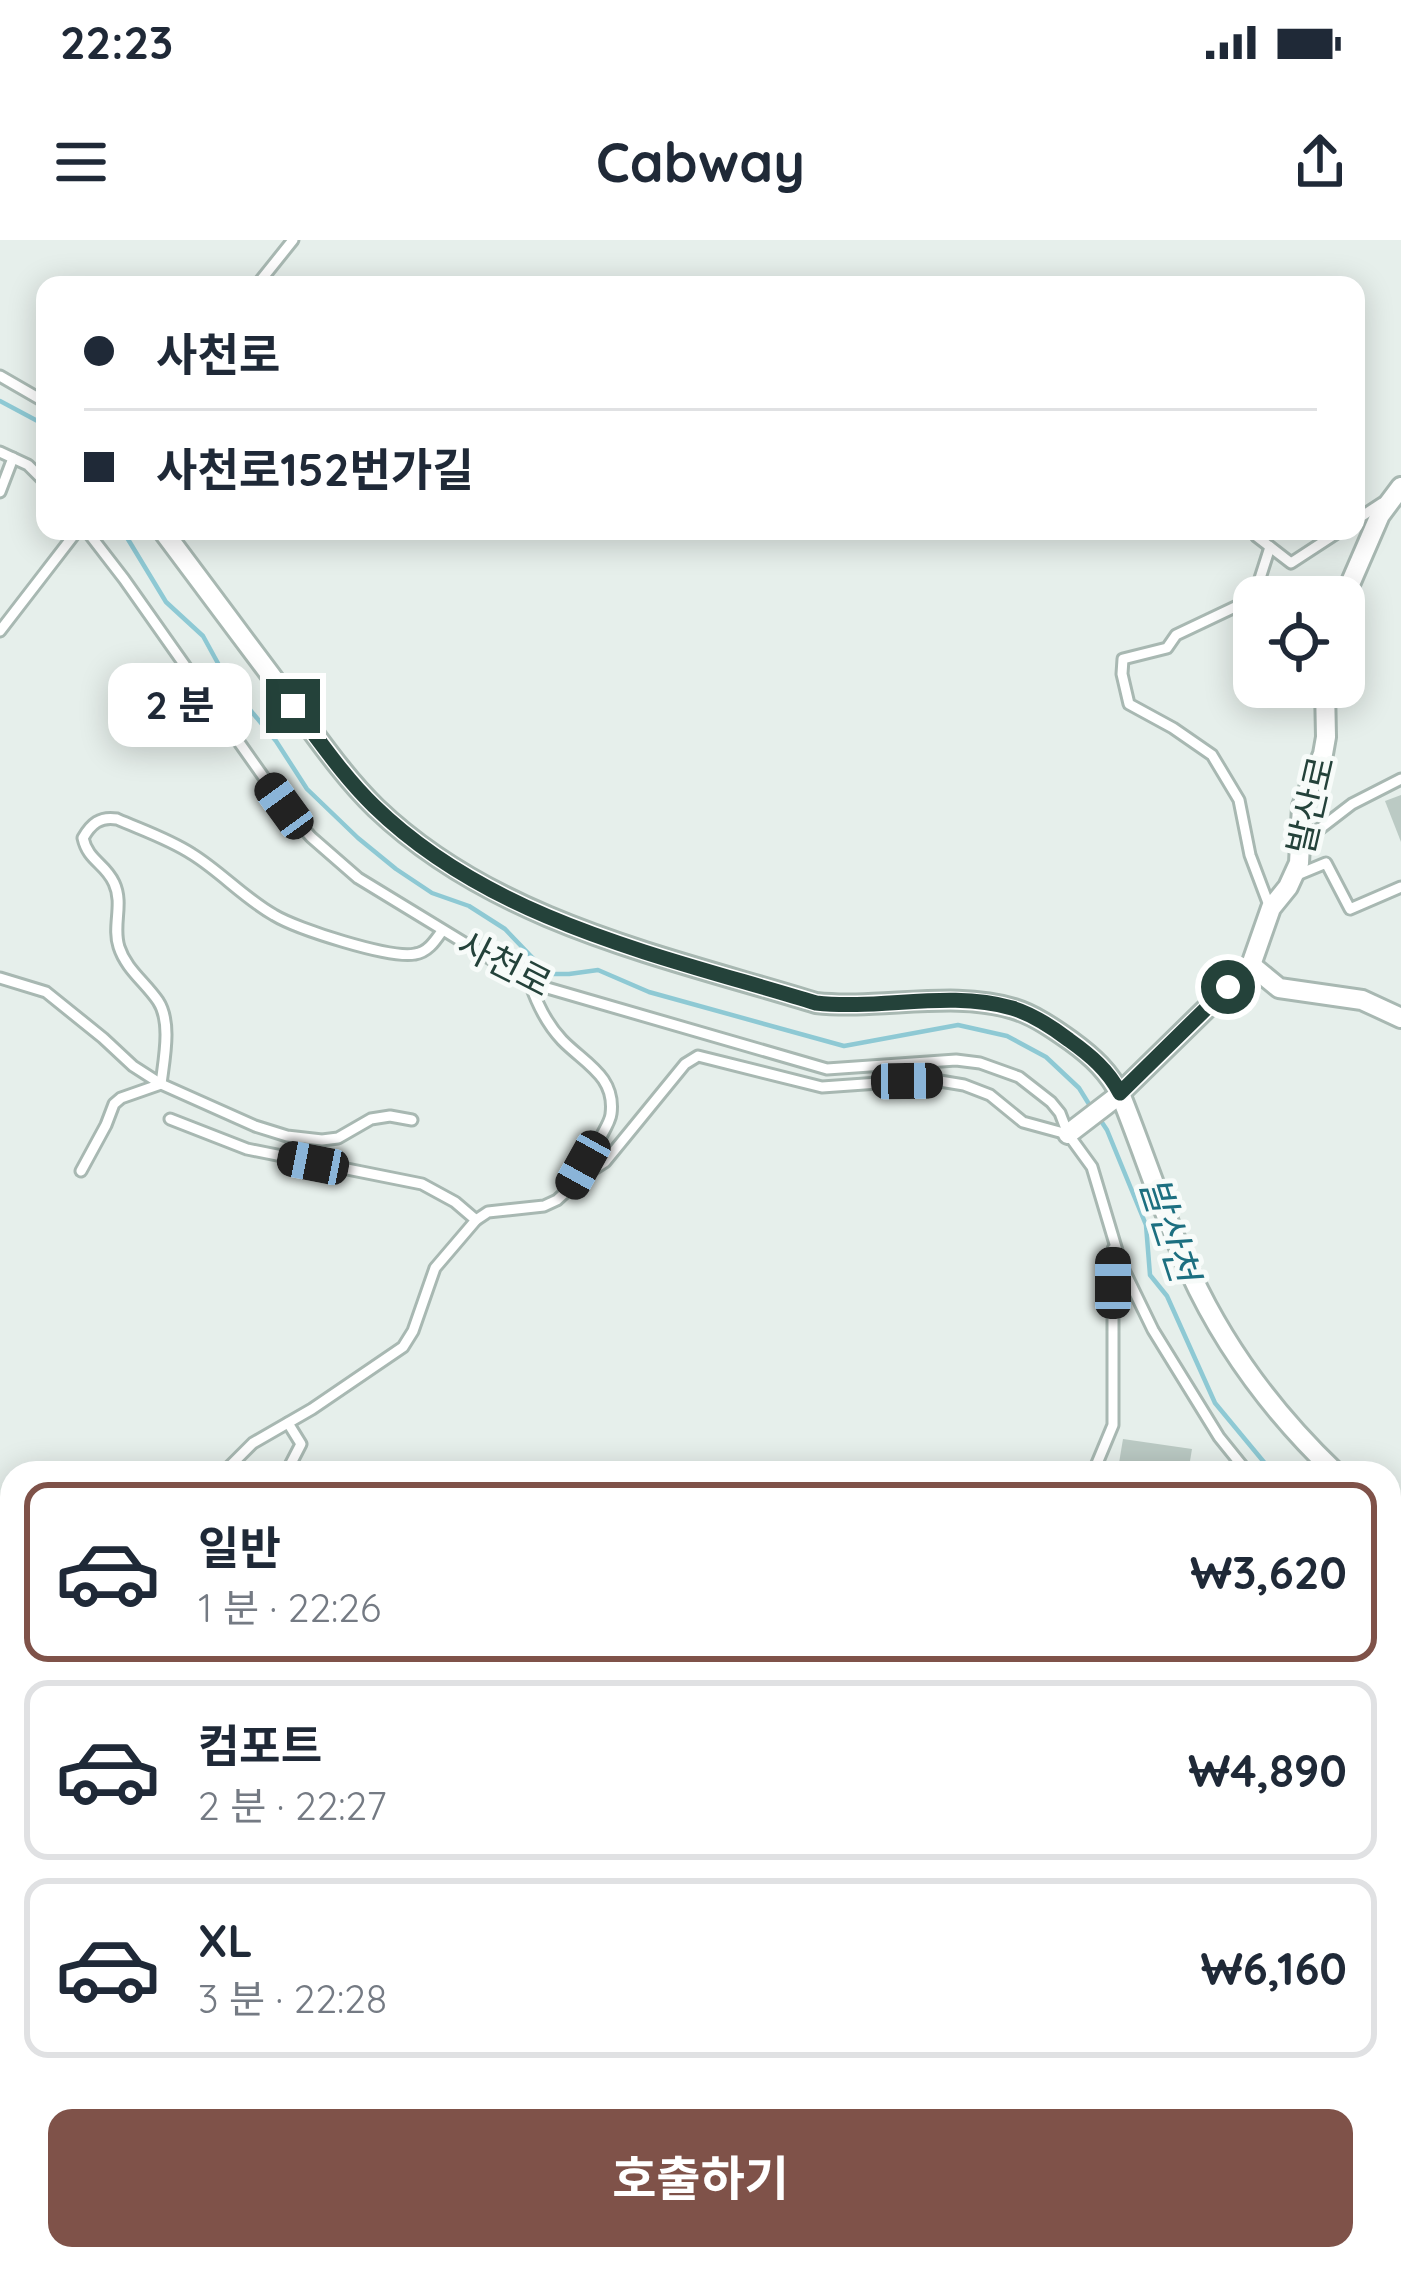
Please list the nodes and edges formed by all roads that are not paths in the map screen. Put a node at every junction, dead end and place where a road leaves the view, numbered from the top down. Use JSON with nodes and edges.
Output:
{"nodes":[{"id":1,"x":293,"y":240,"type":"edge"},
{"id":2,"x":264,"y":276,"type":"edge"},
{"id":3,"x":0,"y":376,"type":"edge"},
{"id":4,"x":36,"y":396,"type":"edge"},
{"id":5,"x":0,"y":452,"type":"edge"},
{"id":6,"x":13,"y":458,"type":"junction"},
{"id":7,"x":36,"y":473,"type":"edge"},
{"id":8,"x":0,"y":491,"type":"edge"},
{"id":9,"x":1396,"y":492,"type":"edge"},
{"id":10,"x":1365,"y":514,"type":"edge"},
{"id":11,"x":69,"y":540,"type":"edge"},
{"id":12,"x":94,"y":540,"type":"edge"},
{"id":13,"x":171,"y":540,"type":"edge"},
{"id":14,"x":1261,"y":540,"type":"edge"},
{"id":15,"x":1326,"y":540,"type":"edge"},
{"id":16,"x":1270,"y":547,"type":"junction"},
{"id":17,"x":1261,"y":576,"type":"edge"},
{"id":18,"x":1353,"y":576,"type":"edge"},
{"id":19,"x":1233,"y":607,"type":"edge"},
{"id":20,"x":0,"y":631,"type":"edge"},
{"id":21,"x":1325,"y":708,"type":"edge"},
{"id":22,"x":1401,"y":779,"type":"edge"},
{"id":23,"x":1300,"y":844,"type":"junction"},
{"id":24,"x":1292,"y":877,"type":"junction"},
{"id":25,"x":1401,"y":887,"type":"edge"},
{"id":26,"x":1271,"y":908,"type":"junction"},
{"id":27,"x":442,"y":931,"type":"junction"},
{"id":28,"x":1251,"y":965,"type":"junction"},
{"id":29,"x":0,"y":978,"type":"edge"},
{"id":30,"x":530,"y":983,"type":"junction"},
{"id":31,"x":1401,"y":1018,"type":"edge"},
{"id":32,"x":161,"y":1084,"type":"junction"},
{"id":33,"x":1117,"y":1095,"type":"junction"},
{"id":34,"x":170,"y":1119,"type":"dead end"},
{"id":35,"x":412,"y":1120,"type":"dead end"},
{"id":36,"x":1072,"y":1130,"type":"junction"},
{"id":37,"x":81,"y":1171,"type":"dead end"},
{"id":38,"x":570,"y":1188,"type":"junction"},
{"id":39,"x":476,"y":1220,"type":"junction"},
{"id":40,"x":1113,"y":1236,"type":"junction"},
{"id":41,"x":288,"y":1423,"type":"junction"},
{"id":42,"x":236,"y":1461,"type":"edge"},
{"id":43,"x":292,"y":1461,"type":"edge"},
{"id":44,"x":1098,"y":1461,"type":"edge"},
{"id":45,"x":1238,"y":1461,"type":"edge"},
{"id":46,"x":1325,"y":1461,"type":"edge"}],
"edges":[{"from":1,"to":2,"type":"lane"},
{"from":3,"to":4,"type":"lane"},
{"from":5,"to":6,"type":"lane"},
{"from":6,"to":7,"type":"lane"},
{"from":6,"to":8,"type":"lane"},
{"from":9,"to":10,"type":"lane"},
{"from":9,"to":18,"type":"street"},
{"from":11,"to":20,"type":"lane"},
{"from":12,"to":27,"type":"lane","name":"사천로"},
{"from":13,"to":33,"type":"street"},
{"from":14,"to":16,"type":"lane"},
{"from":15,"to":16,"type":"lane"},
{"from":16,"to":17,"type":"lane"},
{"from":19,"to":26,"type":"lane"},
{"from":21,"to":23,"type":"street","name":"발산로"},
{"from":22,"to":23,"type":"lane"},
{"from":23,"to":24,"type":"street","name":"발산로"},
{"from":24,"to":25,"type":"lane"},
{"from":24,"to":26,"type":"street","name":"발산로"},
{"from":26,"to":28,"type":"street","name":"발산로"},
{"from":27,"to":30,"type":"lane","name":"사천로"},
{"from":27,"to":32,"type":"lane"},
{"from":28,"to":31,"type":"street"},
{"from":28,"to":33,"type":"street"},
{"from":29,"to":32,"type":"lane"},
{"from":30,"to":36,"type":"lane","name":"사천로"},
{"from":30,"to":38,"type":"lane"},
{"from":32,"to":35,"type":"lane"},
{"from":32,"to":37,"type":"lane"},
{"from":33,"to":36,"type":"street"},
{"from":33,"to":46,"type":"street"},
{"from":34,"to":39,"type":"lane"},
{"from":36,"to":38,"type":"lane"},
{"from":36,"to":40,"type":"lane","name":"사천로"},
{"from":38,"to":39,"type":"lane"},
{"from":39,"to":41,"type":"lane"},
{"from":40,"to":44,"type":"lane"},
{"from":40,"to":45,"type":"lane","name":"사천로"},
{"from":41,"to":42,"type":"lane"},
{"from":41,"to":43,"type":"lane"}]}
